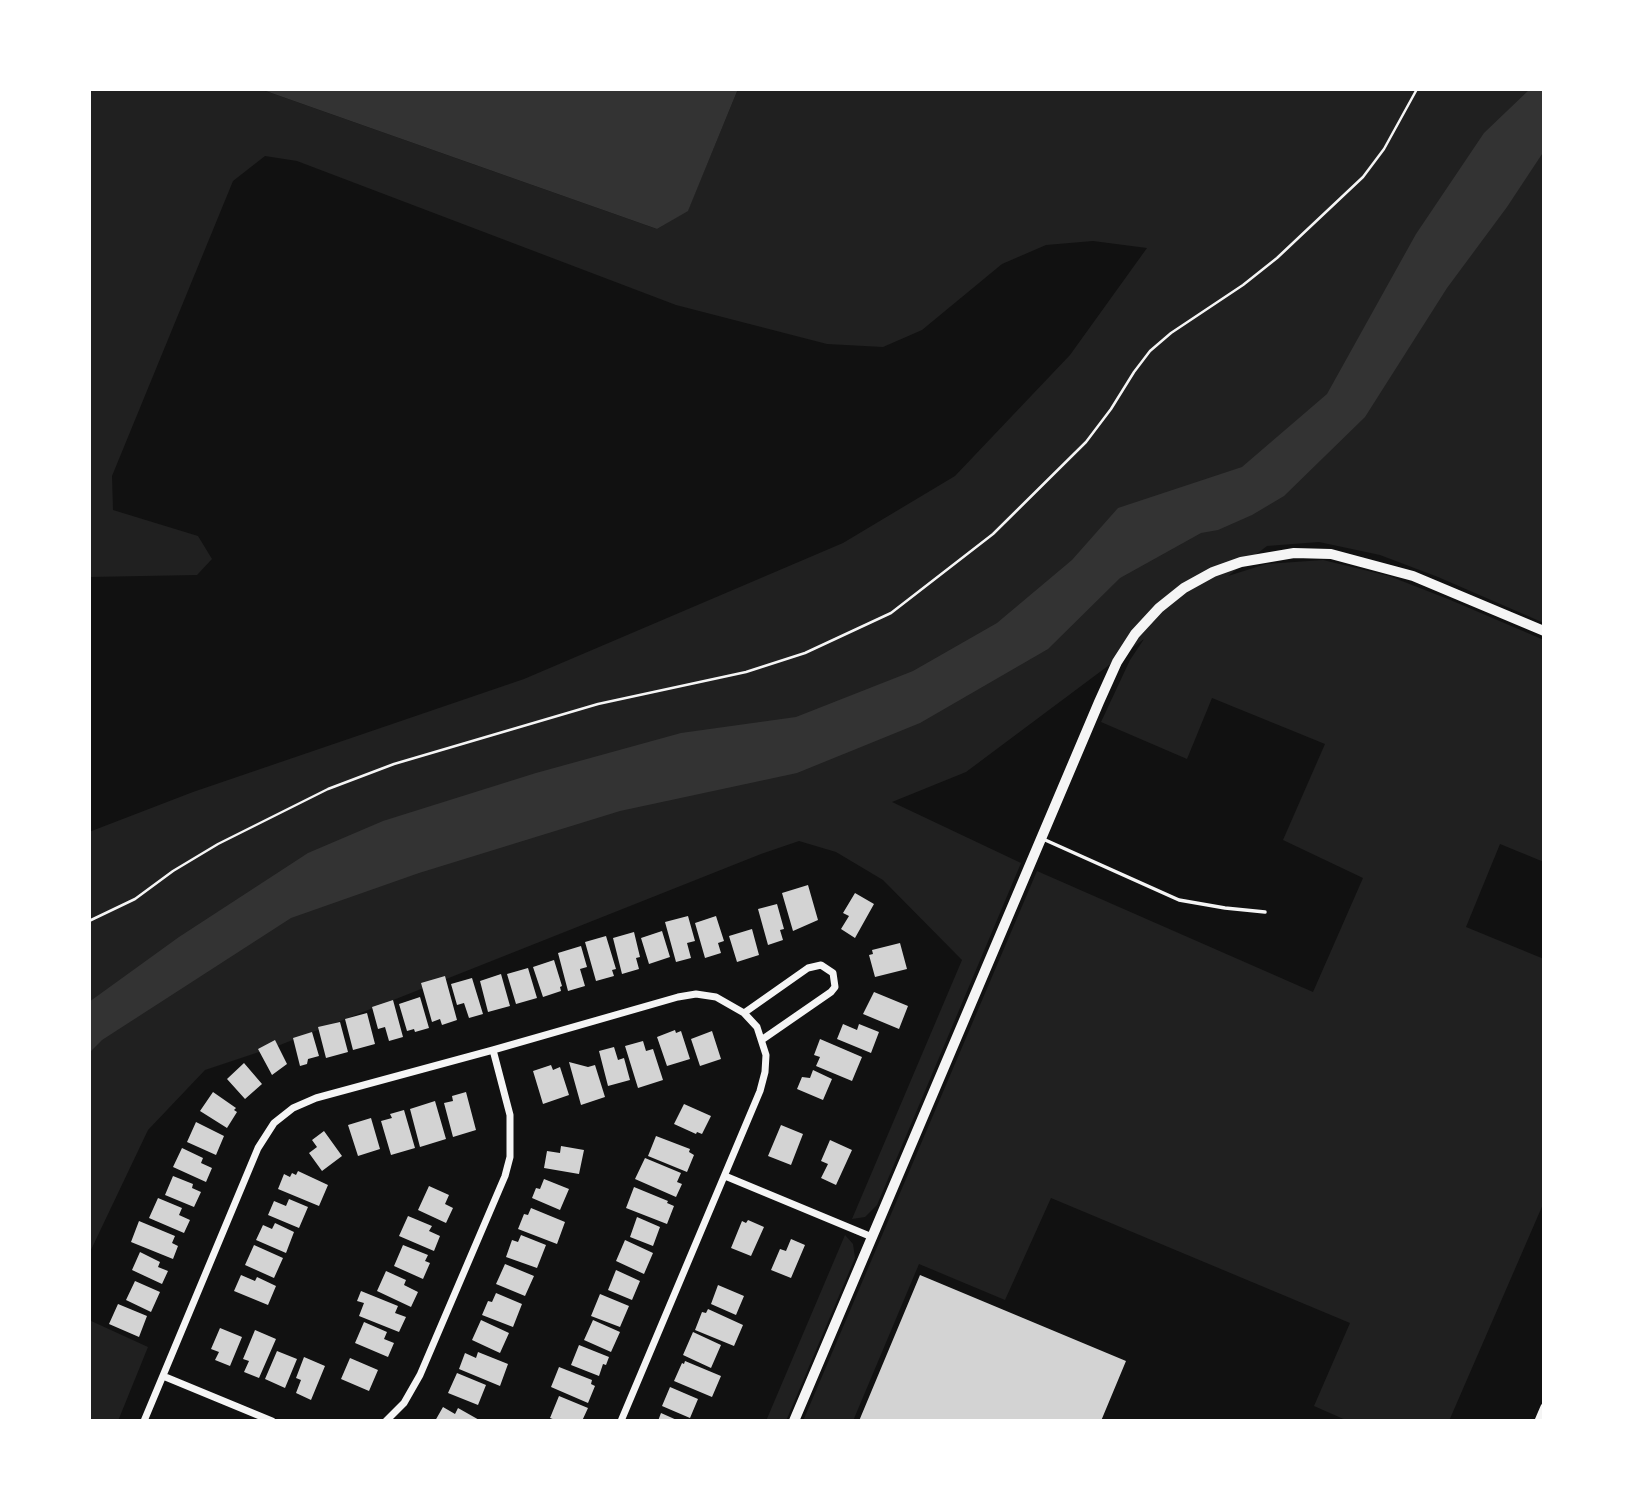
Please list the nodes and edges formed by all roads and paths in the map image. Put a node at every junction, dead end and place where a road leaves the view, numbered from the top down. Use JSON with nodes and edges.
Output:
{"nodes":[{"id":1,"x":1418,"y":89,"type":"edge"},
{"id":2,"x":1544,"y":631,"type":"edge"},
{"id":3,"x":1041,"y":838,"type":"junction"},
{"id":4,"x":1265,"y":912,"type":"dead end"},
{"id":5,"x":89,"y":921,"type":"edge"},
{"id":6,"x":744,"y":1013,"type":"junction"},
{"id":7,"x":762,"y":1039,"type":"junction"},
{"id":8,"x":494,"y":1050,"type":"junction"},
{"id":9,"x":724,"y":1176,"type":"junction"},
{"id":10,"x":872,"y":1237,"type":"junction"},
{"id":11,"x":163,"y":1376,"type":"junction"},
{"id":12,"x":1544,"y":1407,"type":"edge"},
{"id":13,"x":144,"y":1421,"type":"edge"},
{"id":14,"x":272,"y":1421,"type":"edge"},
{"id":15,"x":386,"y":1421,"type":"edge"},
{"id":16,"x":621,"y":1421,"type":"edge"},
{"id":17,"x":794,"y":1421,"type":"edge"},
{"id":18,"x":1538,"y":1421,"type":"edge"}],
"edges":[{"from":1,"to":5,"type":"path"},
{"from":2,"to":3,"type":"street"},
{"from":3,"to":4,"type":"lane"},
{"from":3,"to":10,"type":"street"},
{"from":6,"to":7,"type":"street"},
{"from":6,"to":7,"type":"street"},
{"from":6,"to":8,"type":"street"},
{"from":7,"to":9,"type":"street"},
{"from":8,"to":11,"type":"street"},
{"from":8,"to":15,"type":"street"},
{"from":9,"to":10,"type":"street"},
{"from":9,"to":16,"type":"street"},
{"from":10,"to":17,"type":"street"},
{"from":11,"to":13,"type":"street"},
{"from":11,"to":14,"type":"street"},
{"from":12,"to":18,"type":"street"}]}
